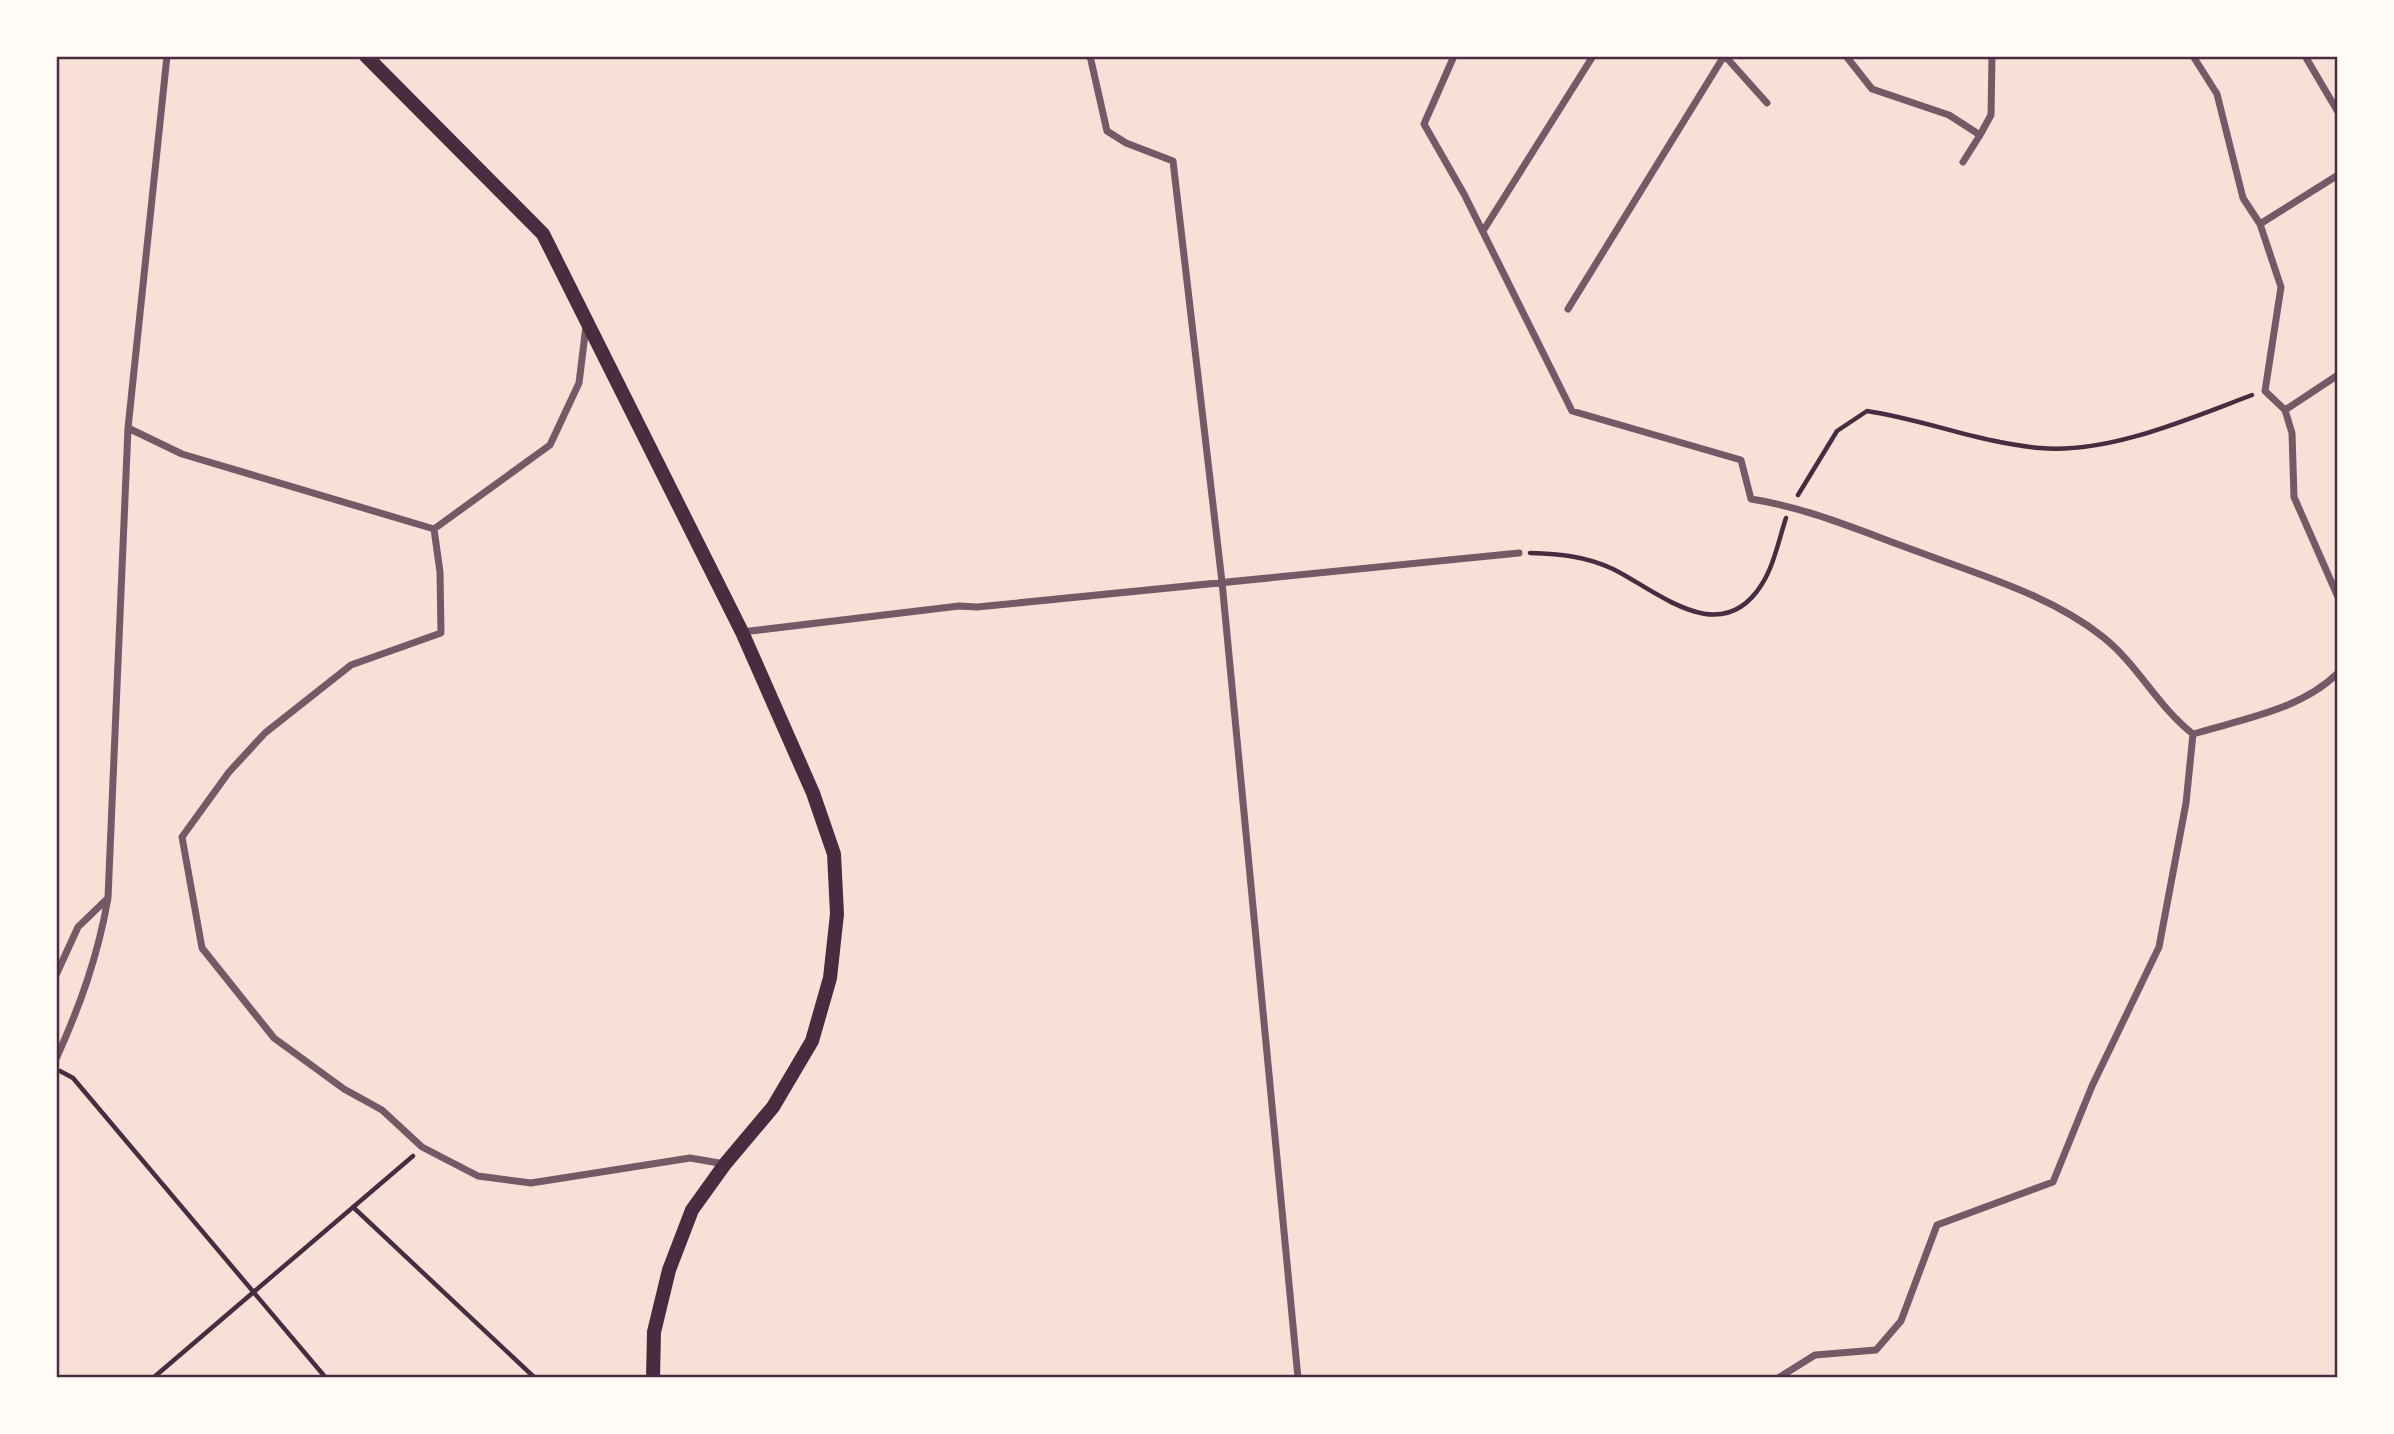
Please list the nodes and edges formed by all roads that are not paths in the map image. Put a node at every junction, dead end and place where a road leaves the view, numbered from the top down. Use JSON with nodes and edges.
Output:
{"nodes":[{"id":1,"x":167,"y":56,"type":"edge"},
{"id":2,"x":366,"y":56,"type":"edge"},
{"id":3,"x":1090,"y":56,"type":"edge"},
{"id":4,"x":1454,"y":56,"type":"edge"},
{"id":5,"x":1593,"y":56,"type":"edge"},
{"id":6,"x":1725,"y":56,"type":"edge"},
{"id":7,"x":1846,"y":56,"type":"edge"},
{"id":8,"x":1992,"y":56,"type":"edge"},
{"id":9,"x":2193,"y":56,"type":"edge"},
{"id":10,"x":2305,"y":56,"type":"edge"},
{"id":11,"x":1767,"y":103,"type":"dead end"},
{"id":12,"x":2338,"y":112,"type":"edge"},
{"id":13,"x":1980,"y":135,"type":"junction"},
{"id":14,"x":1964,"y":162,"type":"dead end"},
{"id":15,"x":2338,"y":175,"type":"edge"},
{"id":16,"x":2260,"y":224,"type":"junction"},
{"id":17,"x":1483,"y":231,"type":"junction"},
{"id":18,"x":1568,"y":309,"type":"dead end"},
{"id":19,"x":586,"y":319,"type":"junction"},
{"id":20,"x":2338,"y":375,"type":"edge"},
{"id":21,"x":2285,"y":410,"type":"junction"},
{"id":22,"x":128,"y":428,"type":"junction"},
{"id":23,"x":435,"y":529,"type":"junction"},
{"id":24,"x":1519,"y":553,"type":"road end"},
{"id":25,"x":1222,"y":582,"type":"junction"},
{"id":26,"x":2338,"y":597,"type":"edge"},
{"id":27,"x":742,"y":632,"type":"junction"},
{"id":28,"x":2338,"y":673,"type":"edge"},
{"id":29,"x":2193,"y":734,"type":"junction"},
{"id":30,"x":108,"y":898,"type":"junction"},
{"id":31,"x":56,"y":975,"type":"edge"},
{"id":32,"x":56,"y":1059,"type":"edge"},
{"id":33,"x":725,"y":1164,"type":"junction"},
{"id":34,"x":653,"y":1378,"type":"edge"},
{"id":35,"x":1298,"y":1378,"type":"edge"},
{"id":36,"x":1778,"y":1378,"type":"edge"}],
"edges":[{"from":1,"to":22,"type":"street"},
{"from":2,"to":19,"type":"main road"},
{"from":3,"to":25,"type":"street"},
{"from":4,"to":17,"type":"street"},
{"from":5,"to":17,"type":"street"},
{"from":6,"to":11,"type":"street"},
{"from":6,"to":18,"type":"street"},
{"from":7,"to":13,"type":"street"},
{"from":8,"to":13,"type":"street"},
{"from":9,"to":16,"type":"street"},
{"from":10,"to":12,"type":"street"},
{"from":13,"to":14,"type":"street"},
{"from":15,"to":16,"type":"street"},
{"from":16,"to":21,"type":"street"},
{"from":17,"to":29,"type":"street"},
{"from":19,"to":23,"type":"street"},
{"from":19,"to":27,"type":"main road"},
{"from":20,"to":21,"type":"street"},
{"from":21,"to":26,"type":"street"},
{"from":22,"to":23,"type":"street"},
{"from":22,"to":30,"type":"street"},
{"from":23,"to":33,"type":"street"},
{"from":24,"to":25,"type":"street"},
{"from":25,"to":27,"type":"street"},
{"from":25,"to":35,"type":"street"},
{"from":27,"to":33,"type":"main road"},
{"from":28,"to":29,"type":"street"},
{"from":29,"to":36,"type":"street"},
{"from":30,"to":31,"type":"street"},
{"from":30,"to":32,"type":"street"},
{"from":33,"to":34,"type":"main road"}]}
